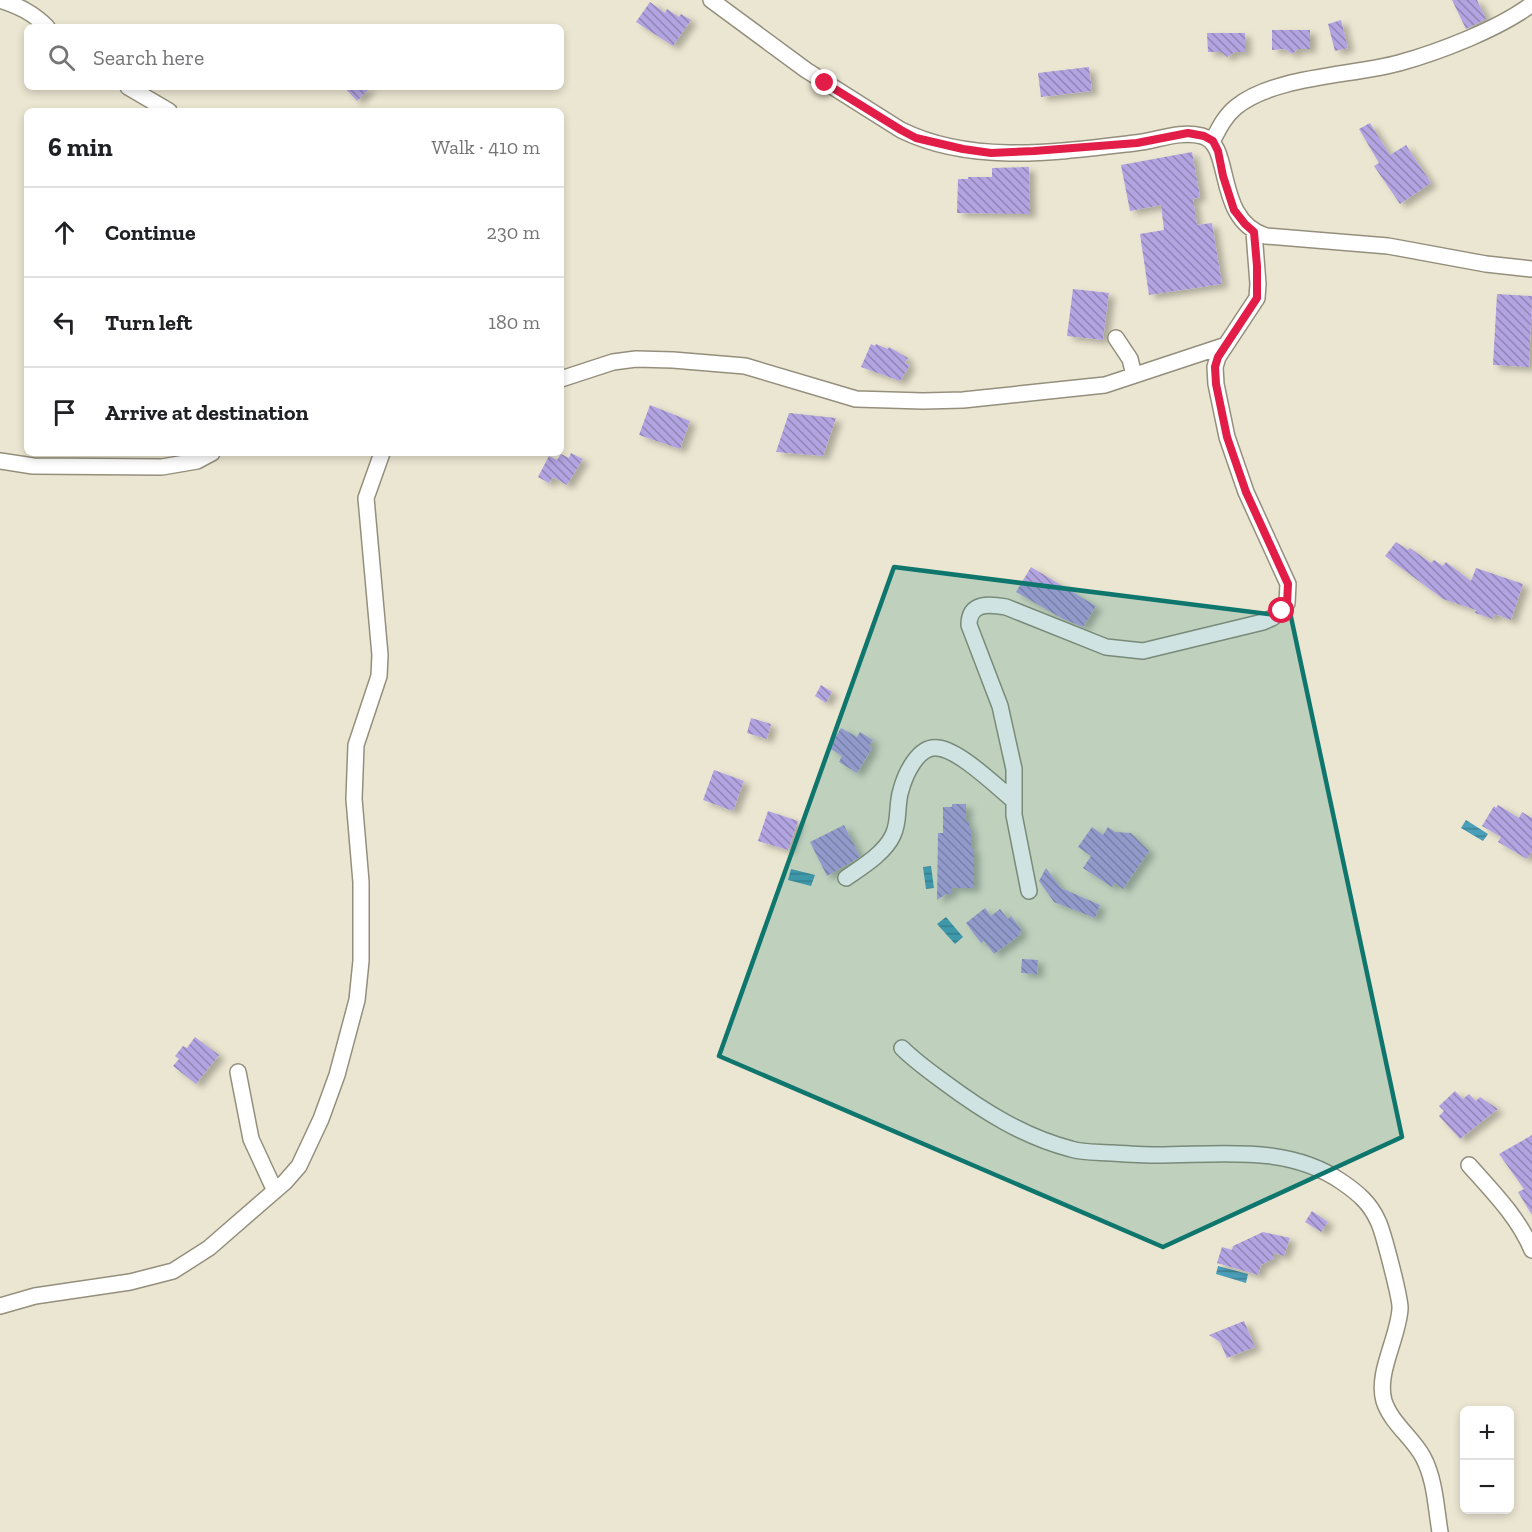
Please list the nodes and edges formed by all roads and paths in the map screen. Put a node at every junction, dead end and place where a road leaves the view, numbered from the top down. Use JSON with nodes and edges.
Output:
{"nodes":[{"id":1,"x":0,"y":0,"type":"edge"},
{"id":2,"x":711,"y":0,"type":"edge"},
{"id":3,"x":1532,"y":4,"type":"edge"},
{"id":4,"x":44,"y":24,"type":"edge"},
{"id":5,"x":133,"y":90,"type":"edge"},
{"id":6,"x":164,"y":108,"type":"edge"},
{"id":7,"x":1213,"y":141,"type":"junction"},
{"id":8,"x":1254,"y":232,"type":"junction"},
{"id":9,"x":1532,"y":269,"type":"edge"},
{"id":10,"x":1116,"y":338,"type":"dead end"},
{"id":11,"x":1223,"y":346,"type":"junction"},
{"id":12,"x":1134,"y":375,"type":"junction"},
{"id":13,"x":564,"y":378,"type":"edge"},
{"id":14,"x":206,"y":456,"type":"edge"},
{"id":15,"x":381,"y":456,"type":"edge"},
{"id":16,"x":0,"y":461,"type":"edge"},
{"id":17,"x":1013,"y":800,"type":"junction"},
{"id":18,"x":846,"y":878,"type":"dead end"},
{"id":19,"x":1029,"y":891,"type":"dead end"},
{"id":20,"x":902,"y":1048,"type":"dead end"},
{"id":21,"x":238,"y":1072,"type":"dead end"},
{"id":22,"x":1469,"y":1166,"type":"dead end"},
{"id":23,"x":275,"y":1191,"type":"junction"},
{"id":24,"x":1532,"y":1251,"type":"edge"},
{"id":25,"x":0,"y":1306,"type":"edge"},
{"id":26,"x":1440,"y":1532,"type":"edge"}],
"edges":[{"from":1,"to":4,"type":"street"},
{"from":2,"to":7,"type":"street"},
{"from":3,"to":7,"type":"street"},
{"from":5,"to":6,"type":"street"},
{"from":7,"to":8,"type":"street"},
{"from":8,"to":9,"type":"street"},
{"from":8,"to":11,"type":"street"},
{"from":10,"to":12,"type":"street"},
{"from":11,"to":12,"type":"street"},
{"from":11,"to":17,"type":"street"},
{"from":12,"to":13,"type":"street"},
{"from":14,"to":16,"type":"street"},
{"from":15,"to":23,"type":"street"},
{"from":17,"to":18,"type":"street"},
{"from":17,"to":19,"type":"street"},
{"from":20,"to":26,"type":"street"},
{"from":21,"to":23,"type":"street"},
{"from":22,"to":24,"type":"street"},
{"from":23,"to":25,"type":"street"}]}
